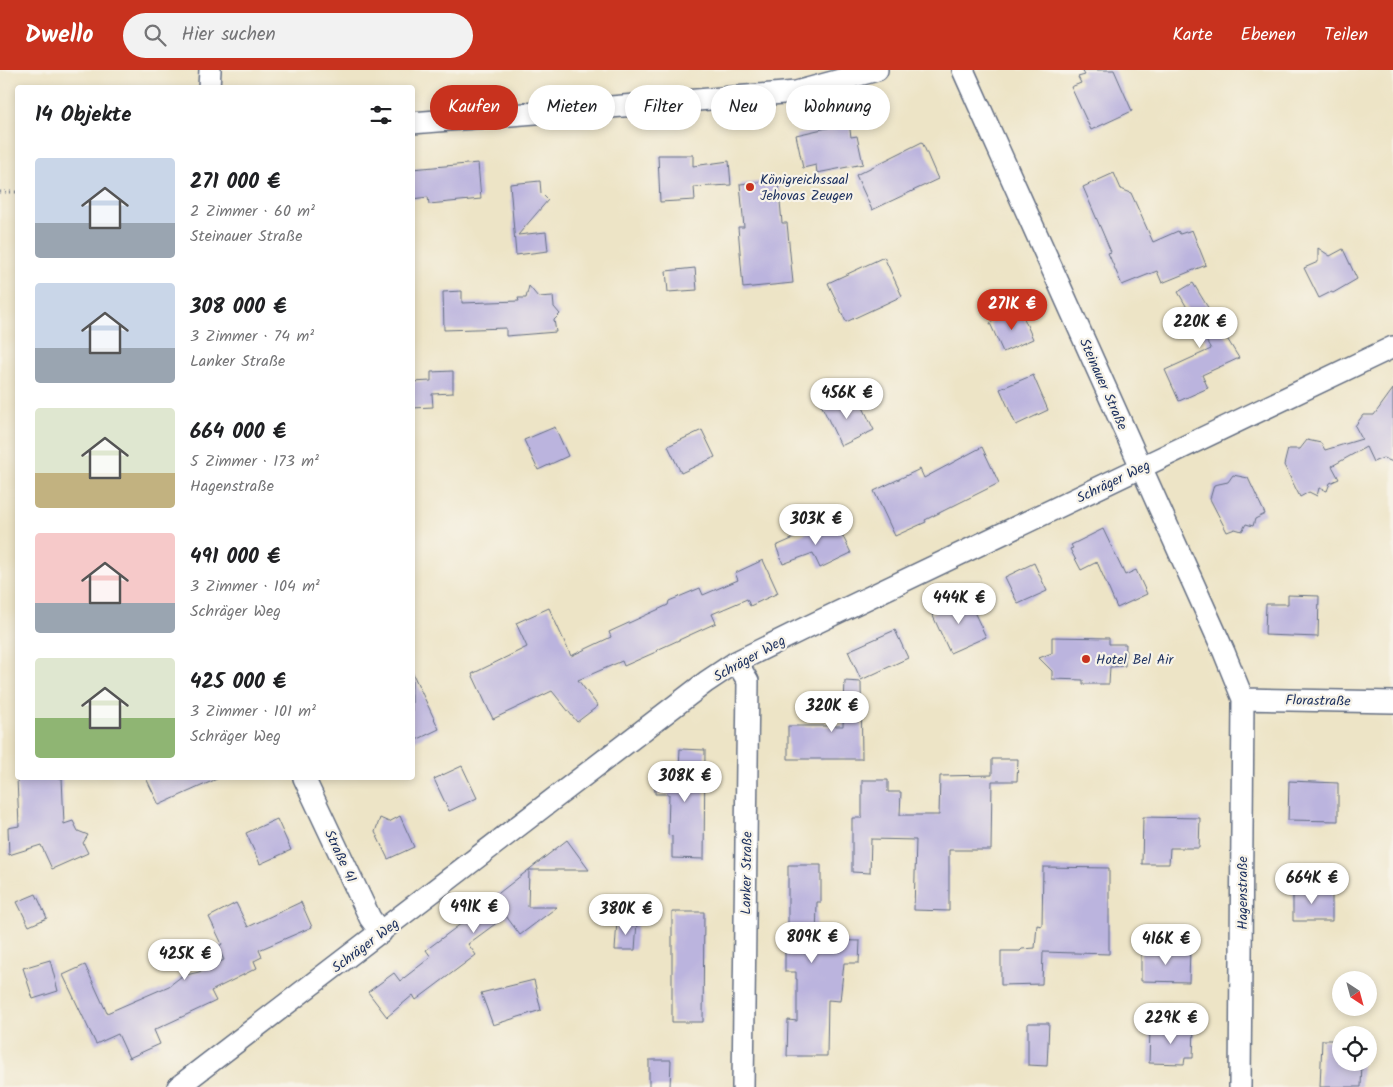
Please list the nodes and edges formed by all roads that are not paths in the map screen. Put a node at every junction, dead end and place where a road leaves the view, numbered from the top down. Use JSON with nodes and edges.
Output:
{"nodes":[{"id":1,"x":210,"y":70,"type":"edge"},
{"id":2,"x":877,"y":70,"type":"edge"},
{"id":3,"x":963,"y":70,"type":"edge"},
{"id":4,"x":210,"y":85,"type":"edge"},
{"id":5,"x":415,"y":123,"type":"edge"},
{"id":6,"x":1393,"y":347,"type":"edge"},
{"id":7,"x":1141,"y":468,"type":"junction"},
{"id":8,"x":736,"y":662,"type":"junction"},
{"id":9,"x":1243,"y":699,"type":"junction"},
{"id":10,"x":1393,"y":702,"type":"edge"},
{"id":11,"x":305,"y":780,"type":"edge"},
{"id":12,"x":381,"y":932,"type":"junction"},
{"id":13,"x":178,"y":1087,"type":"edge"},
{"id":14,"x":743,"y":1087,"type":"edge"},
{"id":15,"x":1240,"y":1087,"type":"edge"}],
"edges":[{"from":1,"to":4,"type":"street"},
{"from":2,"to":5,"type":"street"},
{"from":3,"to":7,"type":"street","name":"Steinauer Straße"},
{"from":6,"to":7,"type":"street","name":"Schräger Weg"},
{"from":7,"to":8,"type":"street","name":"Schräger Weg"},
{"from":7,"to":9,"type":"street","name":"Steinauer Straße"},
{"from":8,"to":12,"type":"street","name":"Schräger Weg"},
{"from":8,"to":14,"type":"street","name":"Lanker Straße"},
{"from":9,"to":10,"type":"street","name":"Florastraße"},
{"from":9,"to":15,"type":"street","name":"Hagenstraße"},
{"from":11,"to":12,"type":"street","name":"Straße 41"},
{"from":12,"to":13,"type":"street","name":"Schräger Weg"}]}
